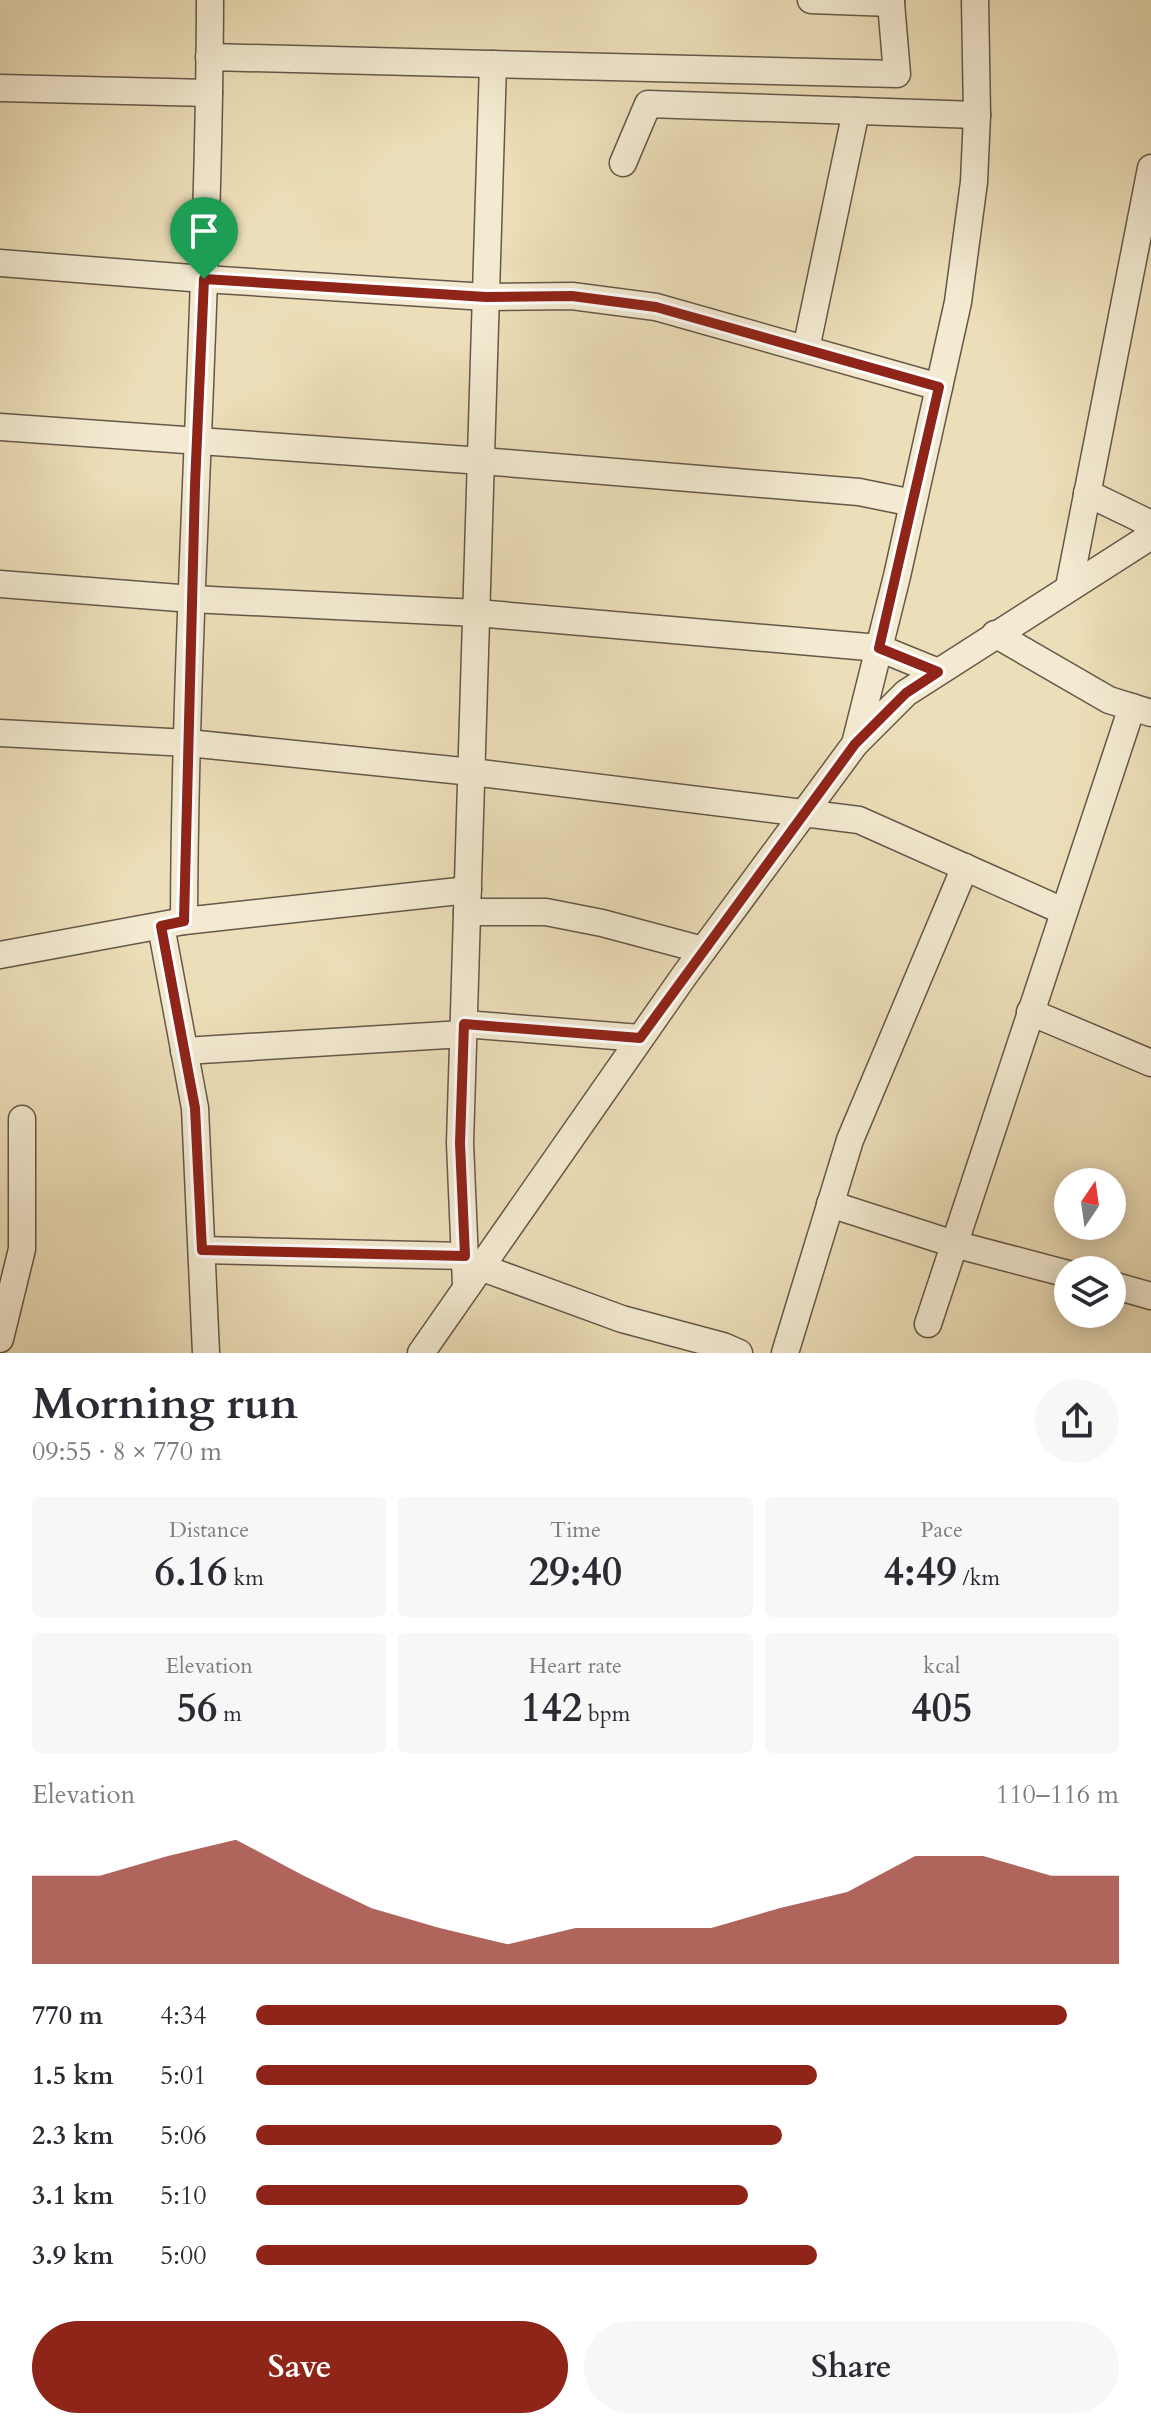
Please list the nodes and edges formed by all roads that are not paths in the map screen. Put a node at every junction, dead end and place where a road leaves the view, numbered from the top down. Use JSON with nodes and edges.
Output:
{"nodes":[{"id":1,"x":210,"y":0,"type":"edge"},
{"id":2,"x":811,"y":0,"type":"edge"},
{"id":3,"x":975,"y":0,"type":"edge"},
{"id":4,"x":891,"y":2,"type":"edge"},
{"id":5,"x":209,"y":57,"type":"junction"},
{"id":6,"x":493,"y":64,"type":"junction"},
{"id":7,"x":0,"y":88,"type":"edge"},
{"id":8,"x":209,"y":93,"type":"junction"},
{"id":9,"x":856,"y":111,"type":"junction"},
{"id":10,"x":977,"y":115,"type":"junction"},
{"id":11,"x":623,"y":163,"type":"dead end"},
{"id":12,"x":1151,"y":168,"type":"edge"},
{"id":13,"x":0,"y":263,"type":"edge"},
{"id":14,"x":204,"y":279,"type":"junction"},
{"id":15,"x":486,"y":297,"type":"junction"},
{"id":16,"x":806,"y":349,"type":"junction"},
{"id":17,"x":939,"y":387,"type":"junction"},
{"id":18,"x":0,"y":427,"type":"edge"},
{"id":19,"x":197,"y":440,"type":"junction"},
{"id":20,"x":482,"y":461,"type":"junction"},
{"id":21,"x":1087,"y":493,"type":"junction"},
{"id":22,"x":913,"y":503,"type":"junction"},
{"id":23,"x":1151,"y":524,"type":"edge"},
{"id":24,"x":1151,"y":536,"type":"edge"},
{"id":25,"x":0,"y":584,"type":"edge"},
{"id":26,"x":1069,"y":587,"type":"junction"},
{"id":27,"x":192,"y":599,"type":"junction"},
{"id":28,"x":477,"y":613,"type":"junction"},
{"id":29,"x":995,"y":634,"type":"junction"},
{"id":30,"x":879,"y":648,"type":"junction"},
{"id":31,"x":938,"y":672,"type":"junction"},
{"id":32,"x":1142,"y":710,"type":"edge"},
{"id":33,"x":0,"y":733,"type":"edge"},
{"id":34,"x":188,"y":743,"type":"junction"},
{"id":35,"x":855,"y":744,"type":"junction"},
{"id":36,"x":472,"y":772,"type":"junction"},
{"id":37,"x":803,"y":814,"type":"junction"},
{"id":38,"x":965,"y":867,"type":"junction"},
{"id":39,"x":468,"y":901,"type":"junction"},
{"id":40,"x":1063,"y":911,"type":"junction"},
{"id":41,"x":172,"y":924,"type":"junction"},
{"id":42,"x":703,"y":950,"type":"junction"},
{"id":43,"x":0,"y":955,"type":"edge"},
{"id":44,"x":1030,"y":1012,"type":"junction"},
{"id":45,"x":464,"y":1029,"type":"junction"},
{"id":46,"x":640,"y":1038,"type":"junction"},
{"id":47,"x":184,"y":1051,"type":"junction"},
{"id":48,"x":1151,"y":1063,"type":"edge"},
{"id":49,"x":22,"y":1119,"type":"dead end"},
{"id":50,"x":830,"y":1204,"type":"junction"},
{"id":51,"x":954,"y":1244,"type":"junction"},
{"id":52,"x":202,"y":1250,"type":"junction"},
{"id":53,"x":470,"y":1269,"type":"junction"},
{"id":54,"x":1054,"y":1270,"type":"edge"},
{"id":55,"x":1126,"y":1289,"type":"edge"},
{"id":56,"x":1151,"y":1296,"type":"edge"},
{"id":57,"x":928,"y":1324,"type":"dead end"},
{"id":58,"x":0,"y":1339,"type":"edge"},
{"id":59,"x":206,"y":1353,"type":"edge"},
{"id":60,"x":421,"y":1353,"type":"edge"},
{"id":61,"x":739,"y":1353,"type":"edge"},
{"id":62,"x":785,"y":1353,"type":"edge"}],
"edges":[{"from":1,"to":5,"type":"street"},
{"from":2,"to":4,"type":"street"},
{"from":3,"to":10,"type":"street"},
{"from":4,"to":6,"type":"street"},
{"from":5,"to":6,"type":"street"},
{"from":5,"to":8,"type":"street"},
{"from":6,"to":15,"type":"street"},
{"from":7,"to":8,"type":"street"},
{"from":8,"to":14,"type":"street"},
{"from":9,"to":10,"type":"street"},
{"from":9,"to":11,"type":"street"},
{"from":9,"to":16,"type":"street"},
{"from":10,"to":17,"type":"street"},
{"from":12,"to":21,"type":"street"},
{"from":13,"to":14,"type":"street"},
{"from":14,"to":15,"type":"street"},
{"from":14,"to":19,"type":"street"},
{"from":15,"to":16,"type":"street"},
{"from":15,"to":20,"type":"street"},
{"from":16,"to":17,"type":"street"},
{"from":17,"to":22,"type":"street"},
{"from":18,"to":19,"type":"street"},
{"from":19,"to":20,"type":"street"},
{"from":19,"to":27,"type":"street"},
{"from":20,"to":22,"type":"street"},
{"from":20,"to":28,"type":"street"},
{"from":21,"to":23,"type":"street"},
{"from":21,"to":26,"type":"street"},
{"from":22,"to":30,"type":"street"},
{"from":24,"to":26,"type":"street"},
{"from":25,"to":27,"type":"street"},
{"from":26,"to":29,"type":"street"},
{"from":27,"to":28,"type":"street"},
{"from":27,"to":34,"type":"street"},
{"from":28,"to":30,"type":"street"},
{"from":28,"to":36,"type":"street"},
{"from":29,"to":31,"type":"street"},
{"from":29,"to":32,"type":"street"},
{"from":30,"to":31,"type":"street"},
{"from":30,"to":35,"type":"street"},
{"from":31,"to":35,"type":"street"},
{"from":32,"to":40,"type":"street"},
{"from":33,"to":34,"type":"street"},
{"from":34,"to":36,"type":"street"},
{"from":34,"to":41,"type":"street"},
{"from":35,"to":37,"type":"street"},
{"from":36,"to":37,"type":"street"},
{"from":36,"to":39,"type":"street"},
{"from":37,"to":38,"type":"street"},
{"from":37,"to":42,"type":"street"},
{"from":38,"to":40,"type":"street"},
{"from":38,"to":50,"type":"street"},
{"from":39,"to":41,"type":"street"},
{"from":39,"to":42,"type":"street"},
{"from":39,"to":45,"type":"street"},
{"from":40,"to":44,"type":"street"},
{"from":41,"to":43,"type":"street"},
{"from":41,"to":47,"type":"street"},
{"from":42,"to":46,"type":"street"},
{"from":44,"to":48,"type":"street"},
{"from":44,"to":51,"type":"street"},
{"from":45,"to":46,"type":"street"},
{"from":45,"to":47,"type":"street"},
{"from":45,"to":53,"type":"street"},
{"from":46,"to":53,"type":"street"},
{"from":47,"to":52,"type":"street"},
{"from":49,"to":58,"type":"street"},
{"from":50,"to":51,"type":"street"},
{"from":50,"to":62,"type":"street"},
{"from":51,"to":54,"type":"street"},
{"from":51,"to":57,"type":"street"},
{"from":52,"to":53,"type":"street"},
{"from":52,"to":59,"type":"street"},
{"from":53,"to":60,"type":"street"},
{"from":53,"to":61,"type":"street"},
{"from":55,"to":56,"type":"street"}]}
